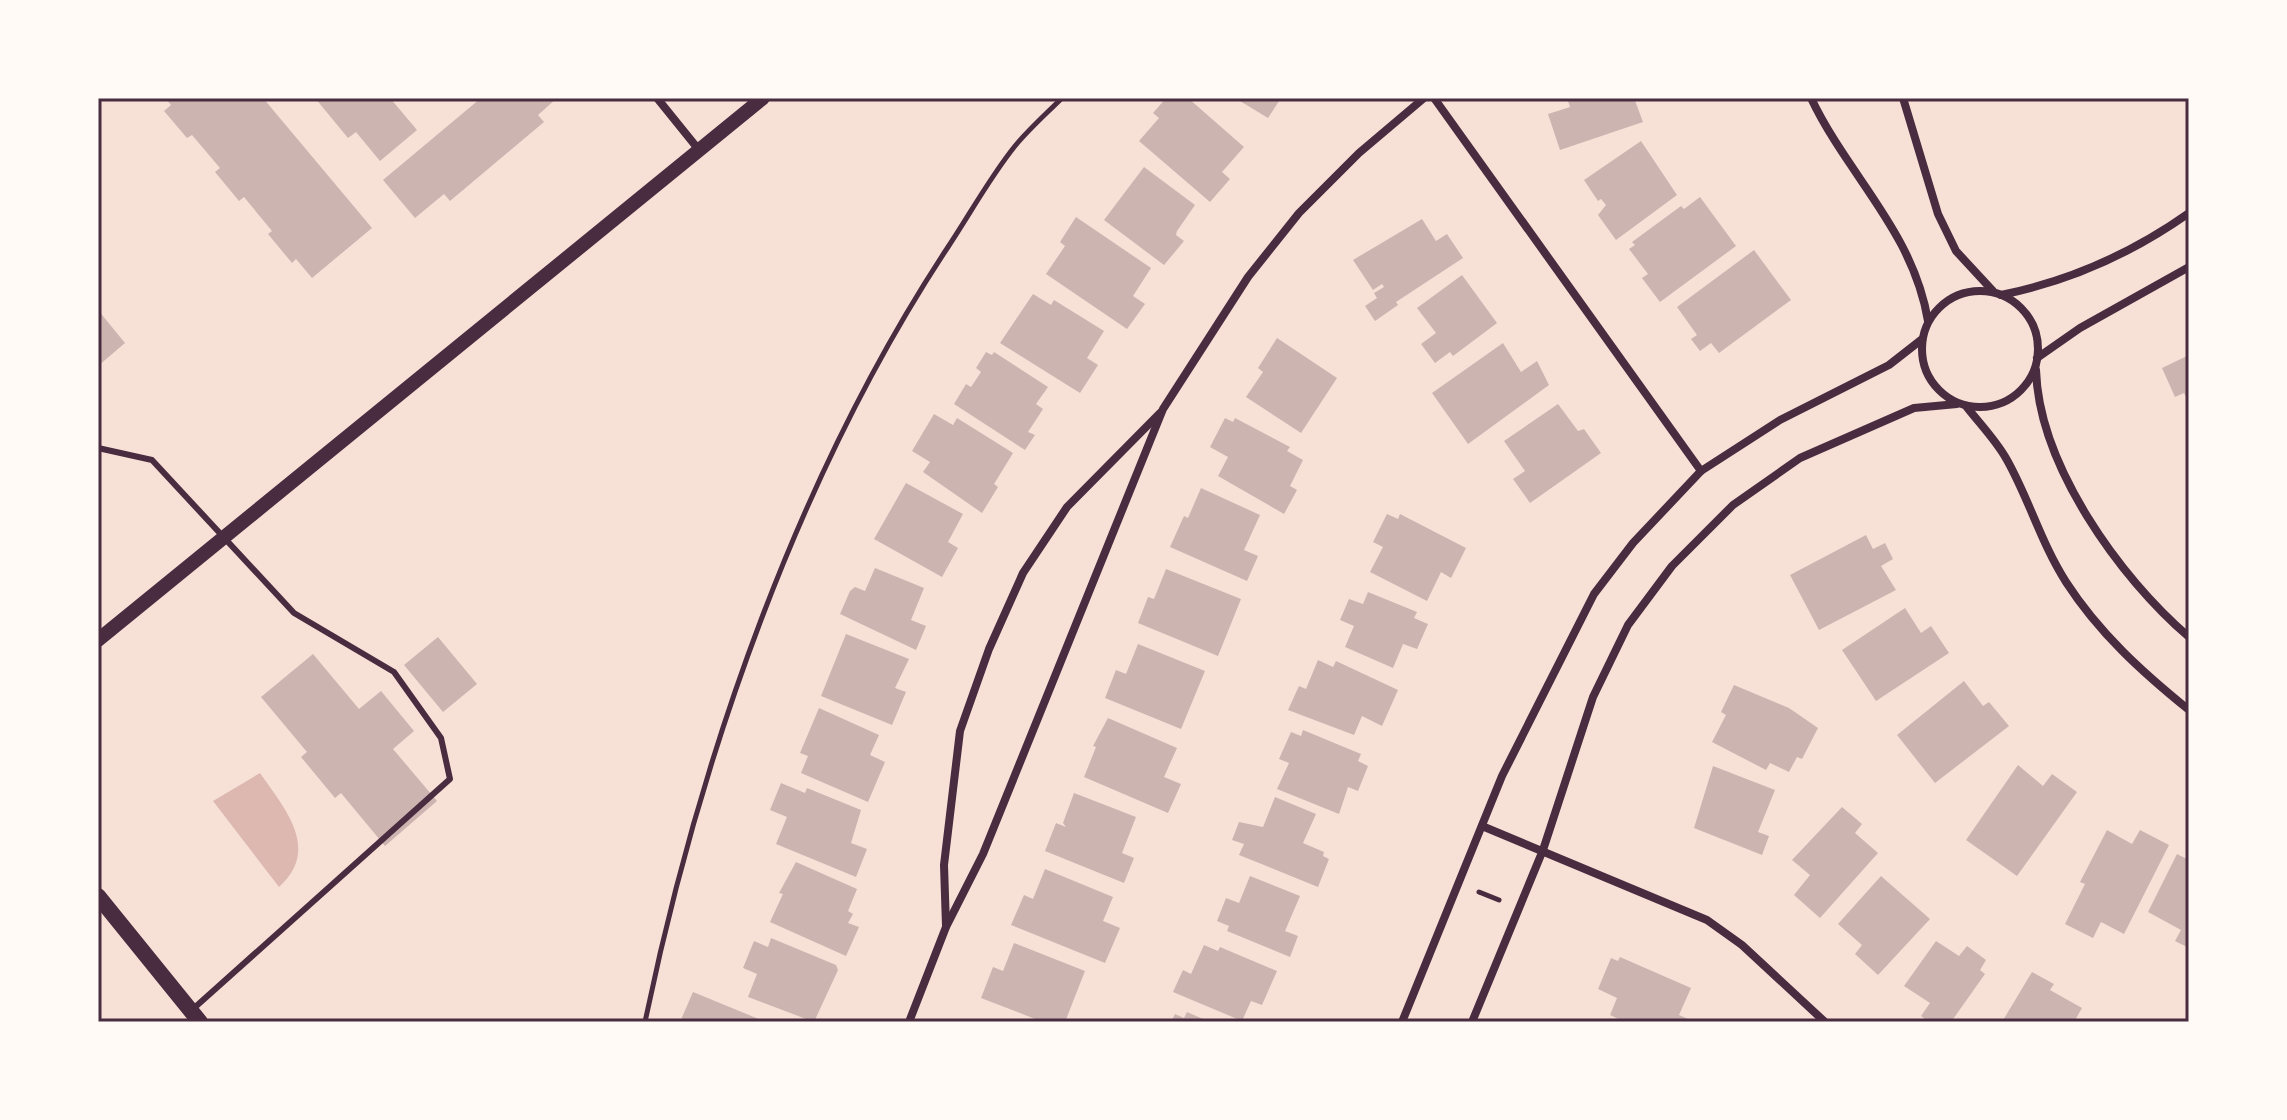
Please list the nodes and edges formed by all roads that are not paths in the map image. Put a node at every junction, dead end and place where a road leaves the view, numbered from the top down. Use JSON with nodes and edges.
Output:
{"nodes":[{"id":1,"x":657,"y":98,"type":"edge"},
{"id":2,"x":763,"y":98,"type":"edge"},
{"id":3,"x":1424,"y":98,"type":"edge"},
{"id":4,"x":1434,"y":98,"type":"edge"},
{"id":5,"x":1811,"y":98,"type":"edge"},
{"id":6,"x":1903,"y":98,"type":"edge"},
{"id":7,"x":699,"y":150,"type":"junction"},
{"id":8,"x":2189,"y":213,"type":"edge"},
{"id":9,"x":2189,"y":267,"type":"edge"},
{"id":10,"x":1997,"y":293,"type":"junction"},
{"id":11,"x":1928,"y":321,"type":"junction"},
{"id":12,"x":1921,"y":340,"type":"junction"},
{"id":13,"x":2037,"y":362,"type":"junction"},
{"id":14,"x":1962,"y":405,"type":"junction"},
{"id":15,"x":1163,"y":409,"type":"junction"},
{"id":16,"x":98,"y":448,"type":"edge"},
{"id":17,"x":1701,"y":471,"type":"junction"},
{"id":18,"x":224,"y":534,"type":"junction"},
{"id":19,"x":2189,"y":637,"type":"edge"},
{"id":20,"x":98,"y":640,"type":"edge"},
{"id":21,"x":2189,"y":710,"type":"edge"},
{"id":22,"x":1482,"y":826,"type":"junction"},
{"id":23,"x":1543,"y":850,"type":"junction"},
{"id":24,"x":98,"y":896,"type":"edge"},
{"id":25,"x":946,"y":927,"type":"junction"},
{"id":26,"x":196,"y":1016,"type":"edge"},
{"id":27,"x":909,"y":1022,"type":"edge"},
{"id":28,"x":1402,"y":1022,"type":"edge"},
{"id":29,"x":1472,"y":1022,"type":"edge"},
{"id":30,"x":1825,"y":1022,"type":"edge"}],
"edges":[{"from":1,"to":7,"type":"street"},
{"from":2,"to":7,"type":"street"},
{"from":3,"to":15,"type":"street"},
{"from":4,"to":17,"type":"street"},
{"from":5,"to":11,"type":"street"},
{"from":6,"to":10,"type":"street"},
{"from":7,"to":18,"type":"street"},
{"from":8,"to":10,"type":"street"},
{"from":9,"to":13,"type":"street"},
{"from":10,"to":11,"type":"street"},
{"from":10,"to":13,"type":"street"},
{"from":11,"to":12,"type":"street"},
{"from":12,"to":14,"type":"street"},
{"from":12,"to":17,"type":"street"},
{"from":13,"to":14,"type":"street"},
{"from":13,"to":19,"type":"street"},
{"from":14,"to":21,"type":"street"},
{"from":14,"to":23,"type":"street"},
{"from":15,"to":25,"type":"street"},
{"from":15,"to":25,"type":"street"},
{"from":16,"to":18,"type":"lane"},
{"from":17,"to":22,"type":"street"},
{"from":18,"to":20,"type":"street"},
{"from":18,"to":26,"type":"lane"},
{"from":22,"to":23,"type":"street"},
{"from":22,"to":28,"type":"street"},
{"from":23,"to":29,"type":"street"},
{"from":23,"to":30,"type":"street"},
{"from":24,"to":26,"type":"main road"},
{"from":25,"to":27,"type":"street"}]}
